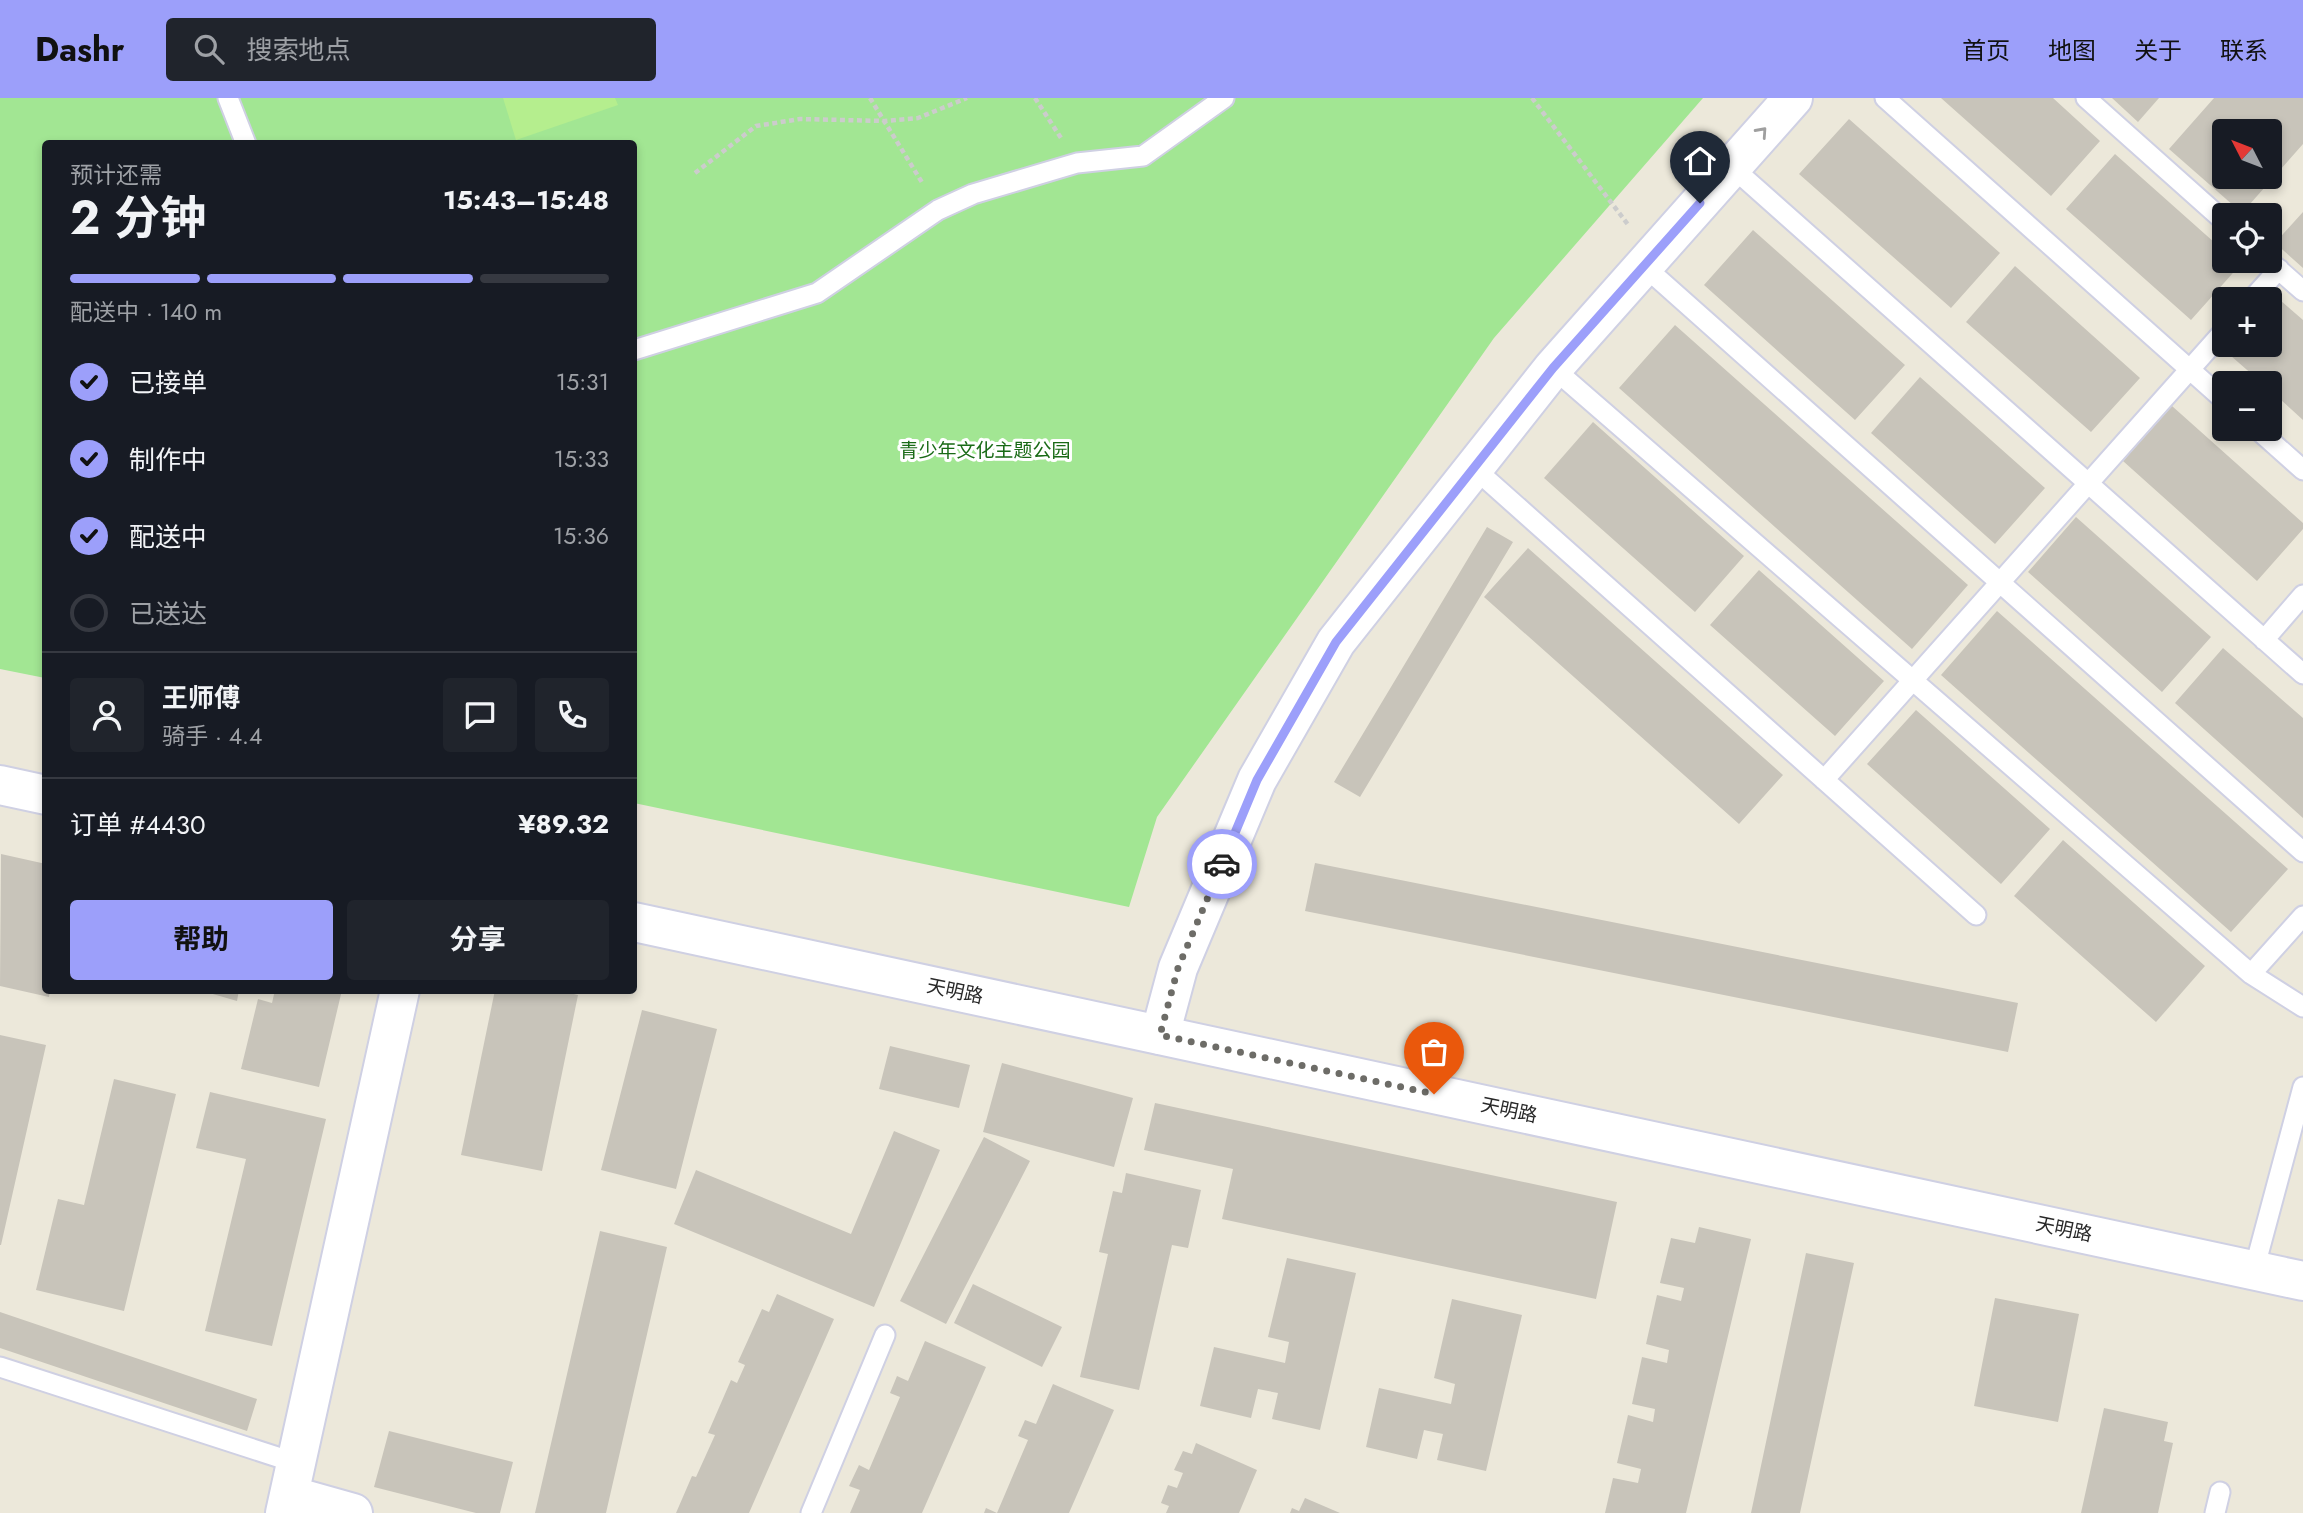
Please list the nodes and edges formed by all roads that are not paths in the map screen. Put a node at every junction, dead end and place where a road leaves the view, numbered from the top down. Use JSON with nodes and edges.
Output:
{"nodes":[{"id":1,"x":229,"y":98,"type":"edge"},
{"id":2,"x":1224,"y":98,"type":"edge"},
{"id":3,"x":1793,"y":98,"type":"edge"},
{"id":4,"x":1885,"y":98,"type":"edge"},
{"id":5,"x":2086,"y":98,"type":"edge"},
{"id":6,"x":245,"y":140,"type":"edge"},
{"id":7,"x":1732,"y":167,"type":"junction"},
{"id":8,"x":2212,"y":210,"type":"edge"},
{"id":9,"x":1648,"y":262,"type":"junction"},
{"id":10,"x":2282,"y":272,"type":"edge"},
{"id":11,"x":2303,"y":291,"type":"edge"},
{"id":12,"x":2212,"y":344,"type":"edge"},
{"id":13,"x":637,"y":349,"type":"edge"},
{"id":14,"x":1553,"y":368,"type":"junction"},
{"id":15,"x":2190,"y":369,"type":"junction"},
{"id":16,"x":2212,"y":389,"type":"edge"},
{"id":17,"x":2270,"y":441,"type":"edge"},
{"id":18,"x":1474,"y":468,"type":"junction"},
{"id":19,"x":2303,"y":470,"type":"edge"},
{"id":20,"x":2088,"y":484,"type":"junction"},
{"id":21,"x":2000,"y":583,"type":"junction"},
{"id":22,"x":2303,"y":596,"type":"edge"},
{"id":23,"x":2264,"y":640,"type":"junction"},
{"id":24,"x":2303,"y":674,"type":"edge"},
{"id":25,"x":1913,"y":680,"type":"junction"},
{"id":26,"x":1824,"y":780,"type":"junction"},
{"id":27,"x":0,"y":785,"type":"edge"},
{"id":28,"x":42,"y":794,"type":"edge"},
{"id":29,"x":2303,"y":852,"type":"edge"},
{"id":30,"x":1976,"y":915,"type":"dead end"},
{"id":31,"x":2303,"y":916,"type":"edge"},
{"id":32,"x":637,"y":923,"type":"edge"},
{"id":33,"x":2251,"y":974,"type":"junction"},
{"id":34,"x":399,"y":994,"type":"edge"},
{"id":35,"x":2303,"y":1007,"type":"edge"},
{"id":36,"x":1160,"y":1035,"type":"junction"},
{"id":37,"x":2303,"y":1087,"type":"edge"},
{"id":38,"x":2254,"y":1270,"type":"junction"},
{"id":39,"x":2303,"y":1280,"type":"edge"},
{"id":40,"x":885,"y":1335,"type":"dead end"},
{"id":41,"x":0,"y":1367,"type":"edge"},
{"id":42,"x":290,"y":1490,"type":"edge"},
{"id":43,"x":2220,"y":1492,"type":"dead end"},
{"id":44,"x":353,"y":1513,"type":"edge"},
{"id":45,"x":811,"y":1513,"type":"edge"},
{"id":46,"x":2215,"y":1513,"type":"edge"}],
"edges":[{"from":1,"to":6,"type":"lane"},
{"from":2,"to":13,"type":"lane"},
{"from":7,"to":3,"type":"street","one_way":true},
{"from":4,"to":15,"type":"lane"},
{"from":5,"to":8,"type":"lane"},
{"from":7,"to":9,"type":"street"},
{"from":7,"to":20,"type":"lane"},
{"from":9,"to":14,"type":"street"},
{"from":9,"to":21,"type":"lane"},
{"from":10,"to":11,"type":"lane"},
{"from":12,"to":15,"type":"lane"},
{"from":14,"to":18,"type":"street"},
{"from":14,"to":25,"type":"lane"},
{"from":15,"to":16,"type":"lane"},
{"from":15,"to":20,"type":"lane"},
{"from":17,"to":19,"type":"lane"},
{"from":18,"to":26,"type":"lane"},
{"from":18,"to":36,"type":"street"},
{"from":20,"to":21,"type":"lane"},
{"from":20,"to":23,"type":"lane"},
{"from":21,"to":25,"type":"lane"},
{"from":21,"to":29,"type":"lane"},
{"from":22,"to":23,"type":"lane"},
{"from":23,"to":24,"type":"lane"},
{"from":25,"to":26,"type":"lane"},
{"from":25,"to":33,"type":"lane"},
{"from":26,"to":30,"type":"lane"},
{"from":27,"to":28,"type":"street"},
{"from":31,"to":33,"type":"lane"},
{"from":32,"to":36,"type":"street","name":"天明路"},
{"from":33,"to":35,"type":"lane"},
{"from":34,"to":42,"type":"street"},
{"from":36,"to":38,"type":"street","name":"天明路"},
{"from":37,"to":38,"type":"lane"},
{"from":38,"to":39,"type":"street","name":"天明路"},
{"from":40,"to":45,"type":"lane"},
{"from":41,"to":42,"type":"lane"},
{"from":42,"to":44,"type":"street"},
{"from":43,"to":46,"type":"lane"}]}
